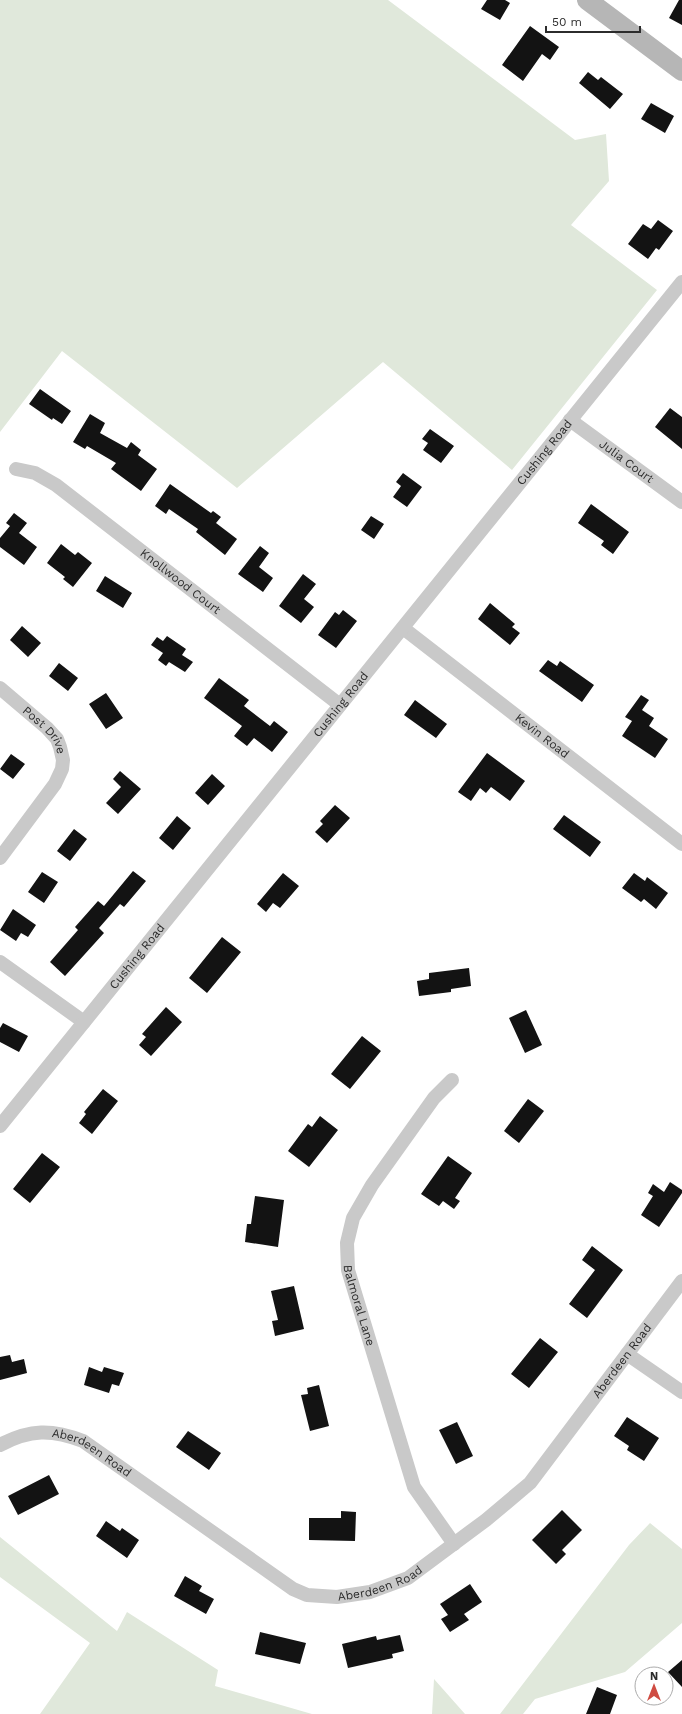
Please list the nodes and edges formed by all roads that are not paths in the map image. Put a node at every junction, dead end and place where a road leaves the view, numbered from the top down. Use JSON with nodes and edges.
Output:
{"nodes":[{"id":1,"x":587,"y":0,"type":"edge"},
{"id":2,"x":682,"y":71,"type":"edge"},
{"id":3,"x":682,"y":282,"type":"edge"},
{"id":4,"x":570,"y":420,"type":"junction"},
{"id":5,"x":16,"y":469,"type":"dead end"},
{"id":6,"x":682,"y":502,"type":"edge"},
{"id":7,"x":403,"y":628,"type":"junction"},
{"id":8,"x":0,"y":688,"type":"edge"},
{"id":9,"x":340,"y":705,"type":"junction"},
{"id":10,"x":682,"y":844,"type":"edge"},
{"id":11,"x":0,"y":858,"type":"edge"},
{"id":12,"x":0,"y":962,"type":"edge"},
{"id":13,"x":84,"y":1022,"type":"junction"},
{"id":14,"x":452,"y":1080,"type":"dead end"},
{"id":15,"x":0,"y":1126,"type":"edge"},
{"id":16,"x":682,"y":1281,"type":"edge"},
{"id":17,"x":627,"y":1354,"type":"junction"},
{"id":18,"x":682,"y":1392,"type":"edge"},
{"id":19,"x":0,"y":1445,"type":"edge"},
{"id":20,"x":454,"y":1544,"type":"junction"}],
"edges":[{"from":1,"to":2,"type":"street"},
{"from":3,"to":4,"type":"street","name":"Cushing Road"},
{"from":4,"to":6,"type":"street","name":"Julia Court"},
{"from":4,"to":7,"type":"street","name":"Cushing Road"},
{"from":5,"to":9,"type":"street","name":"Knollwood Court"},
{"from":7,"to":9,"type":"street","name":"Cushing Road"},
{"from":7,"to":10,"type":"street","name":"Kevin Road"},
{"from":8,"to":11,"type":"street","name":"Post Drive"},
{"from":9,"to":13,"type":"street","name":"Cushing Road"},
{"from":12,"to":13,"type":"street"},
{"from":13,"to":15,"type":"street","name":"Cushing Road"},
{"from":14,"to":20,"type":"street","name":"Balmoral Lane"},
{"from":16,"to":17,"type":"street","name":"Aberdeen Road"},
{"from":17,"to":18,"type":"street"},
{"from":17,"to":20,"type":"street","name":"Aberdeen Road"},
{"from":19,"to":20,"type":"street","name":"Aberdeen Road"}]}
